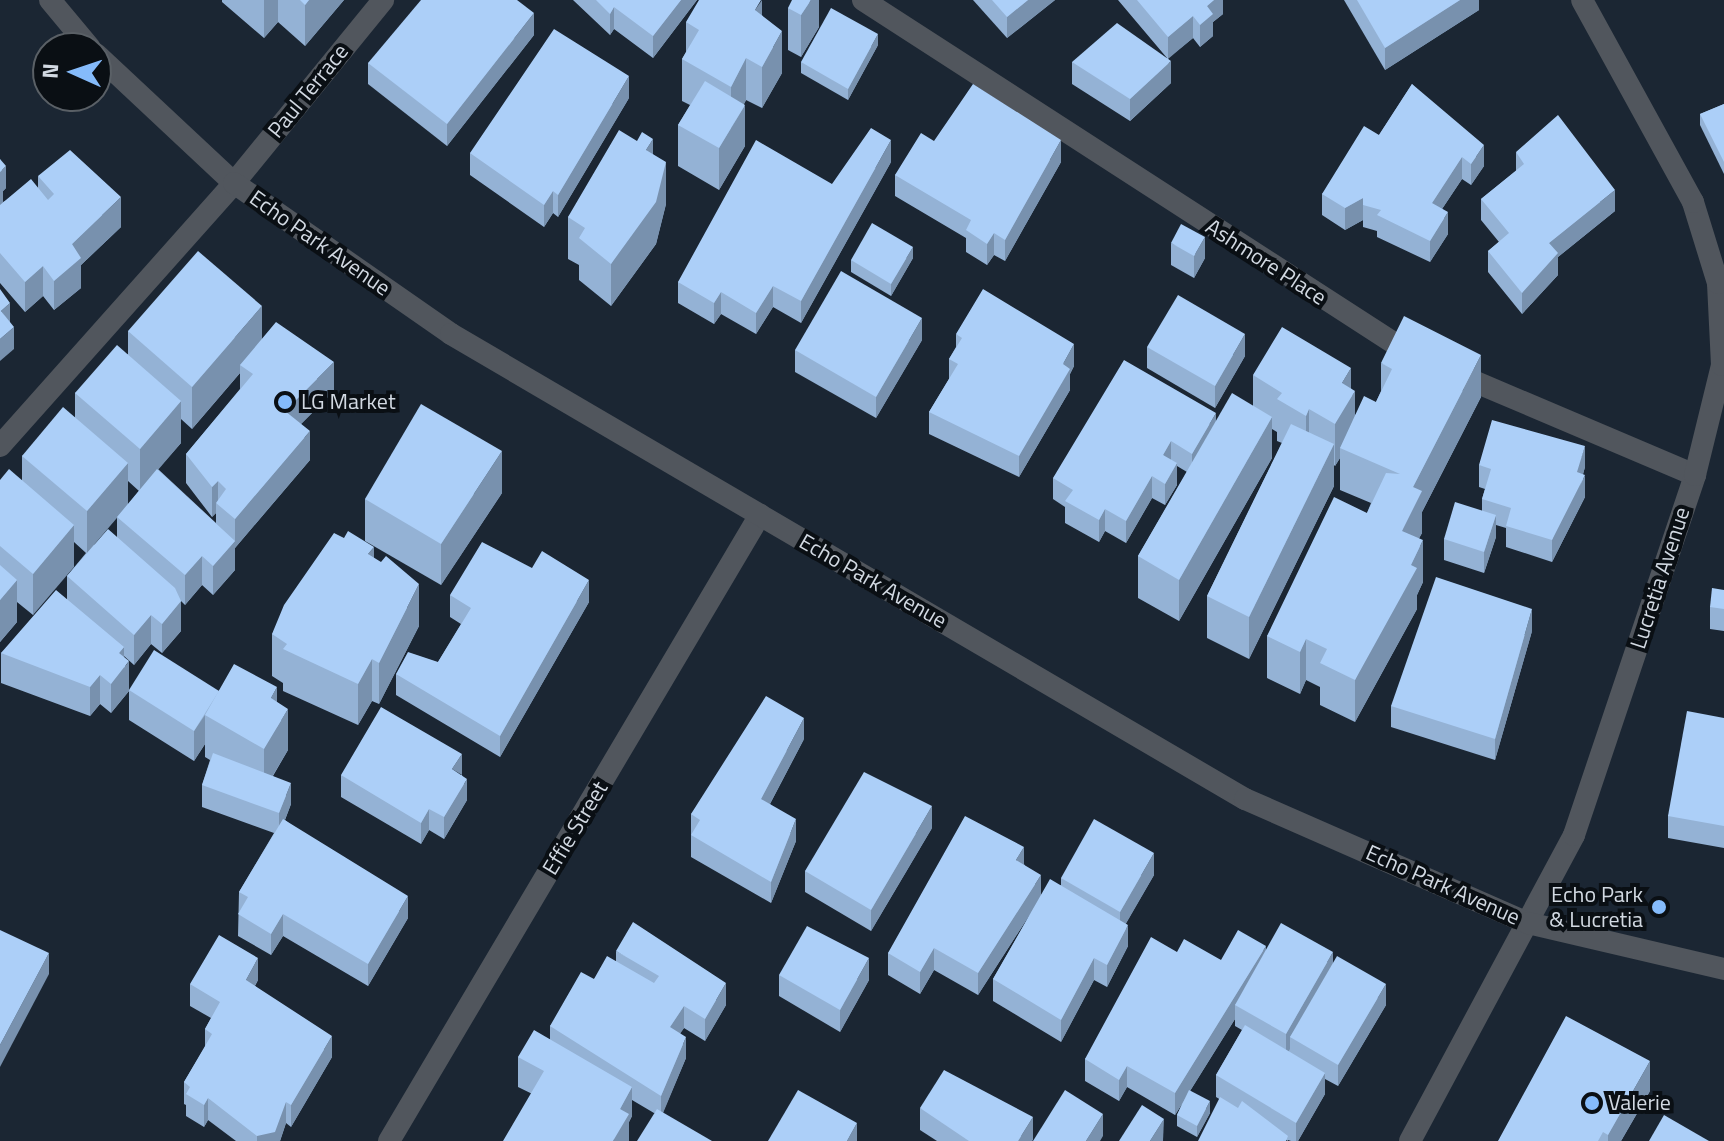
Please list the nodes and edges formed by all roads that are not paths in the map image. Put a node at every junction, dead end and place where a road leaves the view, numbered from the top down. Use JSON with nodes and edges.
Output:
{"nodes":[{"id":1,"x":50,"y":0,"type":"edge"},
{"id":2,"x":383,"y":0,"type":"edge"},
{"id":3,"x":863,"y":0,"type":"edge"},
{"id":4,"x":1582,"y":0,"type":"edge"},
{"id":5,"x":77,"y":32,"type":"edge"},
{"id":6,"x":112,"y":69,"type":"edge"},
{"id":7,"x":234,"y":183,"type":"junction"},
{"id":8,"x":1721,"y":294,"type":"edge"},
{"id":9,"x":0,"y":446,"type":"edge"},
{"id":10,"x":1695,"y":475,"type":"junction"},
{"id":11,"x":760,"y":515,"type":"junction"},
{"id":12,"x":1528,"y":923,"type":"junction"},
{"id":13,"x":1724,"y":969,"type":"edge"},
{"id":14,"x":389,"y":1141,"type":"edge"},
{"id":15,"x":1410,"y":1141,"type":"edge"}],
"edges":[{"from":1,"to":5,"type":"street"},
{"from":2,"to":7,"type":"street","name":"Paul Terrace"},
{"from":3,"to":10,"type":"street","name":"Ashmore Place"},
{"from":4,"to":8,"type":"street","name":"Lucretia Avenue"},
{"from":6,"to":7,"type":"street","name":"Echo Park Avenue"},
{"from":7,"to":9,"type":"street","name":"Paul Terrace"},
{"from":7,"to":11,"type":"street","name":"Echo Park Avenue"},
{"from":8,"to":10,"type":"street","name":"Lucretia Avenue"},
{"from":10,"to":12,"type":"street","name":"Lucretia Avenue"},
{"from":11,"to":12,"type":"street","name":"Echo Park Avenue"},
{"from":11,"to":14,"type":"street","name":"Effie Street"},
{"from":12,"to":13,"type":"street","name":"Echo Park Avenue"},
{"from":12,"to":15,"type":"street","name":"Lucretia Avenue"}]}
